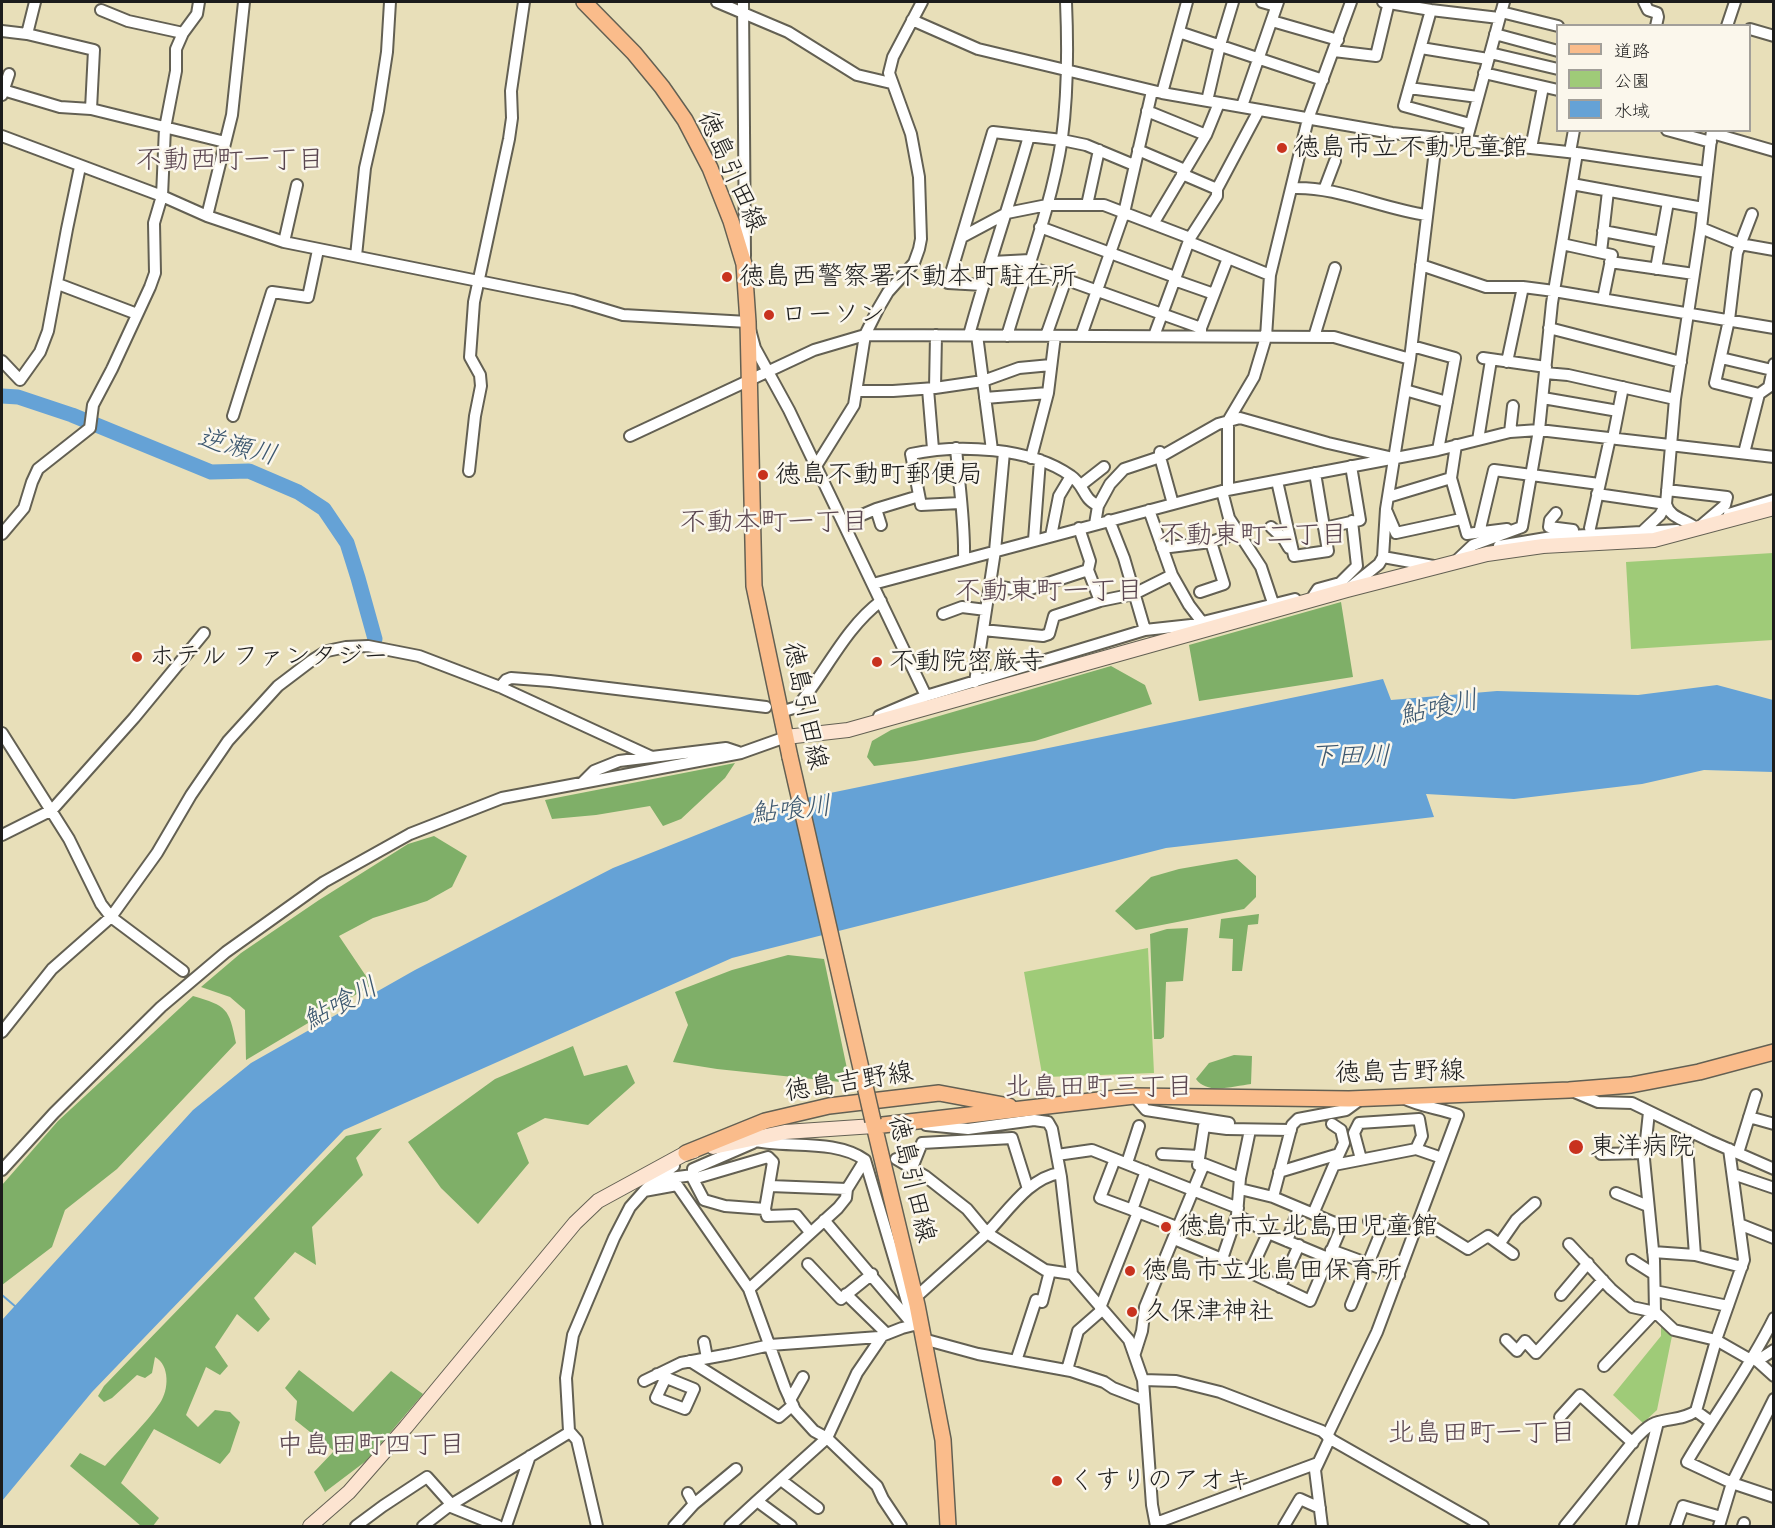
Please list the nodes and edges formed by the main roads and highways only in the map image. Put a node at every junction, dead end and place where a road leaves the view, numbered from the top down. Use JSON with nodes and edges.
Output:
{"nodes":[{"id":1,"x":584,"y":2,"type":"edge"},
{"id":2,"x":1773,"y":1052,"type":"edge"},
{"id":3,"x":1024,"y":1109,"type":"junction"},
{"id":4,"x":873,"y":1124,"type":"junction"},
{"id":5,"x":686,"y":1153,"type":"road end"},
{"id":6,"x":948,"y":1527,"type":"edge"}],
"edges":[{"from":1,"to":4,"type":"main road","name":"徳島引田線","bridge":true},
{"from":2,"to":3,"type":"main road","name":"徳島吉野線"},
{"from":3,"to":4,"type":"main road","name":"徳島吉野線"},
{"from":3,"to":5,"type":"main road","name":"徳島吉野線"},
{"from":4,"to":6,"type":"main road","name":"徳島引田線"}]}
